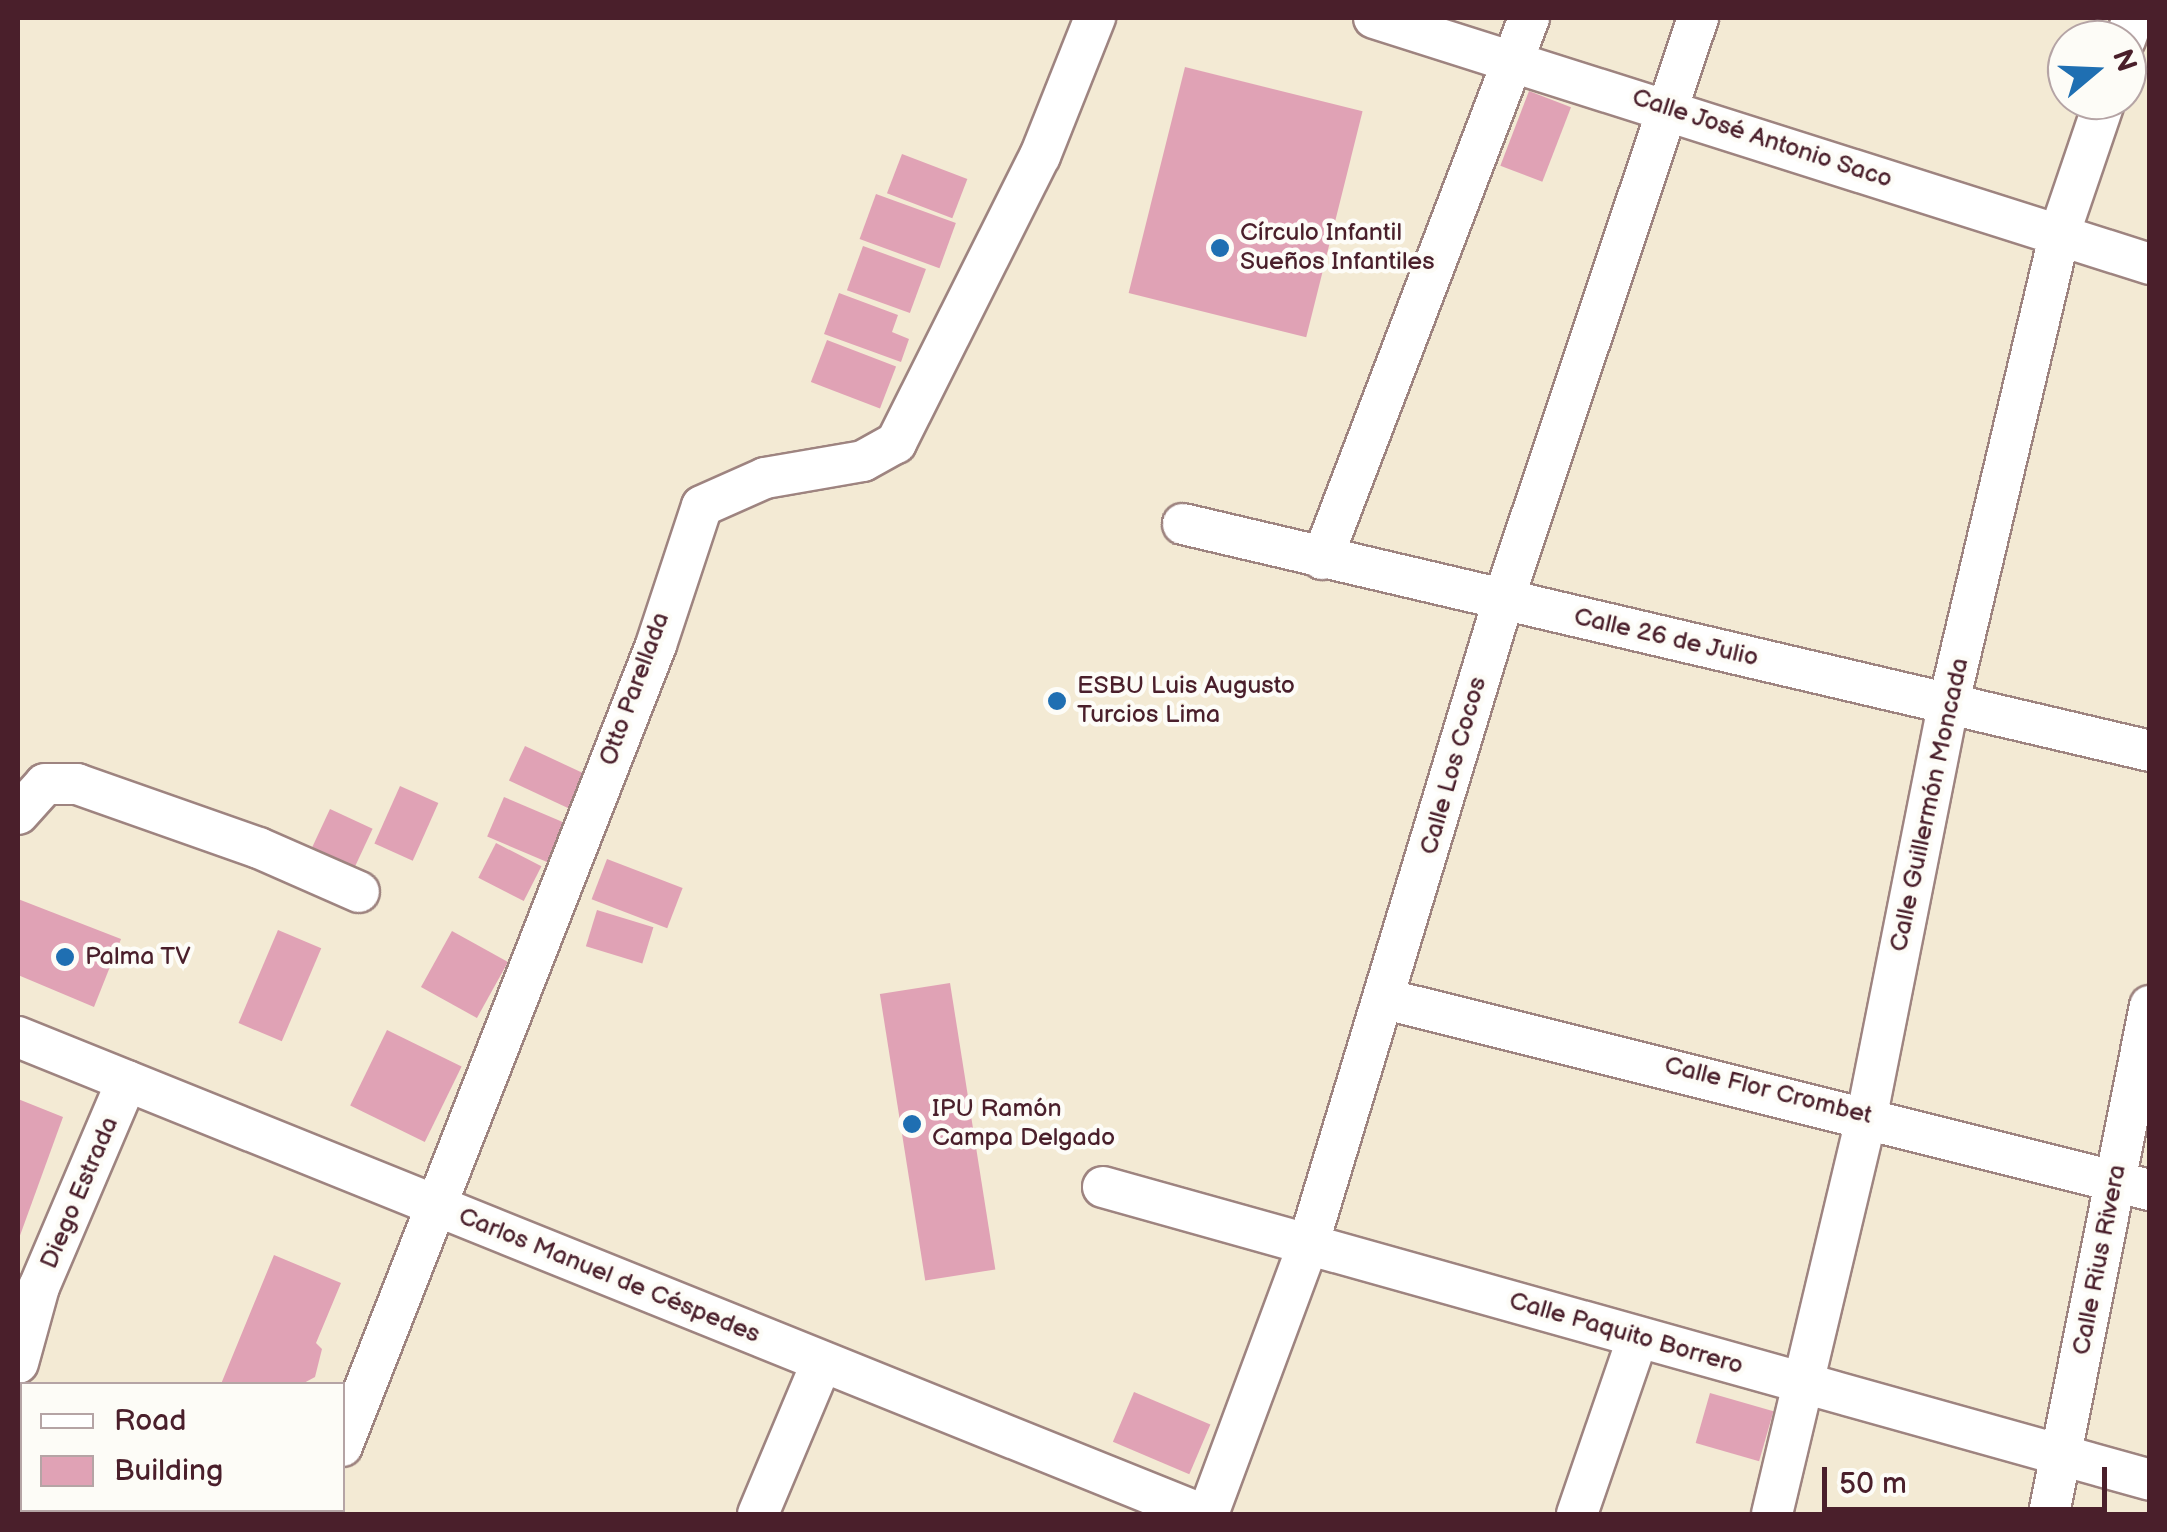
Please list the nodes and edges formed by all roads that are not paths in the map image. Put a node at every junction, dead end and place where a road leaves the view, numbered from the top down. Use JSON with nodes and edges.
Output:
{"nodes":[{"id":1,"x":1095,"y":18,"type":"edge"},
{"id":2,"x":1374,"y":18,"type":"edge"},
{"id":3,"x":1529,"y":18,"type":"edge"},
{"id":4,"x":1698,"y":18,"type":"edge"},
{"id":5,"x":1515,"y":62,"type":"junction"},
{"id":6,"x":1670,"y":108,"type":"junction"},
{"id":7,"x":2098,"y":120,"type":"edge"},
{"id":8,"x":2059,"y":234,"type":"junction"},
{"id":9,"x":2150,"y":264,"type":"edge"},
{"id":10,"x":1182,"y":524,"type":"dead end"},
{"id":11,"x":1322,"y":559,"type":"junction"},
{"id":12,"x":1503,"y":601,"type":"junction"},
{"id":13,"x":1949,"y":702,"type":"junction"},
{"id":14,"x":2150,"y":751,"type":"edge"},
{"id":15,"x":18,"y":814,"type":"edge"},
{"id":16,"x":359,"y":892,"type":"dead end"},
{"id":17,"x":1386,"y":999,"type":"junction"},
{"id":18,"x":2150,"y":1006,"type":"edge"},
{"id":19,"x":18,"y":1037,"type":"edge"},
{"id":20,"x":128,"y":1081,"type":"junction"},
{"id":21,"x":1867,"y":1115,"type":"junction"},
{"id":22,"x":2133,"y":1186,"type":"edge"},
{"id":23,"x":1103,"y":1187,"type":"dead end"},
{"id":24,"x":437,"y":1206,"type":"junction"},
{"id":25,"x":1308,"y":1244,"type":"junction"},
{"id":26,"x":1638,"y":1337,"type":"junction"},
{"id":27,"x":822,"y":1362,"type":"junction"},
{"id":28,"x":18,"y":1363,"type":"edge"},
{"id":29,"x":1801,"y":1383,"type":"junction"},
{"id":30,"x":345,"y":1438,"type":"edge"},
{"id":31,"x":2061,"y":1453,"type":"junction"},
{"id":32,"x":2150,"y":1480,"type":"edge"},
{"id":33,"x":758,"y":1514,"type":"edge"},
{"id":34,"x":1204,"y":1514,"type":"edge"},
{"id":35,"x":1577,"y":1514,"type":"edge"},
{"id":36,"x":1772,"y":1514,"type":"edge"},
{"id":37,"x":2049,"y":1514,"type":"edge"}],
"edges":[{"from":1,"to":24,"type":"street","name":"Otto Parellada"},
{"from":2,"to":5,"type":"street","name":"Calle José Antonio Saco"},
{"from":3,"to":5,"type":"street"},
{"from":4,"to":6,"type":"street","name":"Calle Los Cocos"},
{"from":5,"to":6,"type":"street","name":"Calle José Antonio Saco"},
{"from":5,"to":11,"type":"street"},
{"from":6,"to":8,"type":"street","name":"Calle José Antonio Saco"},
{"from":6,"to":12,"type":"street","name":"Calle Los Cocos"},
{"from":7,"to":8,"type":"street","name":"Calle Guillermón Moncada"},
{"from":8,"to":9,"type":"street","name":"Calle José Antonio Saco"},
{"from":8,"to":13,"type":"street","name":"Calle Guillermón Moncada"},
{"from":10,"to":11,"type":"street","name":"Calle 26 de Julio"},
{"from":11,"to":12,"type":"street","name":"Calle 26 de Julio"},
{"from":12,"to":13,"type":"street","name":"Calle 26 de Julio"},
{"from":12,"to":17,"type":"street","name":"Calle Los Cocos"},
{"from":13,"to":14,"type":"street","name":"Calle 26 de Julio"},
{"from":13,"to":21,"type":"street","name":"Calle Guillermón Moncada"},
{"from":15,"to":16,"type":"street"},
{"from":17,"to":21,"type":"street","name":"Calle Flor Crombet"},
{"from":17,"to":25,"type":"street","name":"Calle Los Cocos"},
{"from":18,"to":22,"type":"street","name":"Calle Rius Rivera"},
{"from":19,"to":20,"type":"street","name":"Carlos Manuel de Céspedes"},
{"from":20,"to":24,"type":"street","name":"Carlos Manuel de Céspedes"},
{"from":20,"to":28,"type":"street","name":"Diego Estrada"},
{"from":21,"to":22,"type":"street","name":"Calle Flor Crombet"},
{"from":21,"to":29,"type":"street","name":"Calle Guillermón Moncada"},
{"from":22,"to":31,"type":"street","name":"Calle Rius Rivera"},
{"from":23,"to":25,"type":"street","name":"Calle Paquito Borrero"},
{"from":24,"to":27,"type":"street","name":"Carlos Manuel de Céspedes"},
{"from":24,"to":30,"type":"street","name":"Otto Parellada"},
{"from":25,"to":26,"type":"street","name":"Calle Paquito Borrero"},
{"from":25,"to":34,"type":"street","name":"Calle Los Cocos"},
{"from":26,"to":29,"type":"street","name":"Calle Paquito Borrero"},
{"from":26,"to":35,"type":"street"},
{"from":27,"to":33,"type":"street"},
{"from":27,"to":34,"type":"street","name":"Carlos Manuel de Céspedes"},
{"from":29,"to":31,"type":"street","name":"Calle Paquito Borrero"},
{"from":29,"to":36,"type":"street","name":"Calle Guillermón Moncada"},
{"from":31,"to":32,"type":"street","name":"Calle Paquito Borrero"},
{"from":31,"to":37,"type":"street","name":"Calle Rius Rivera"}]}
